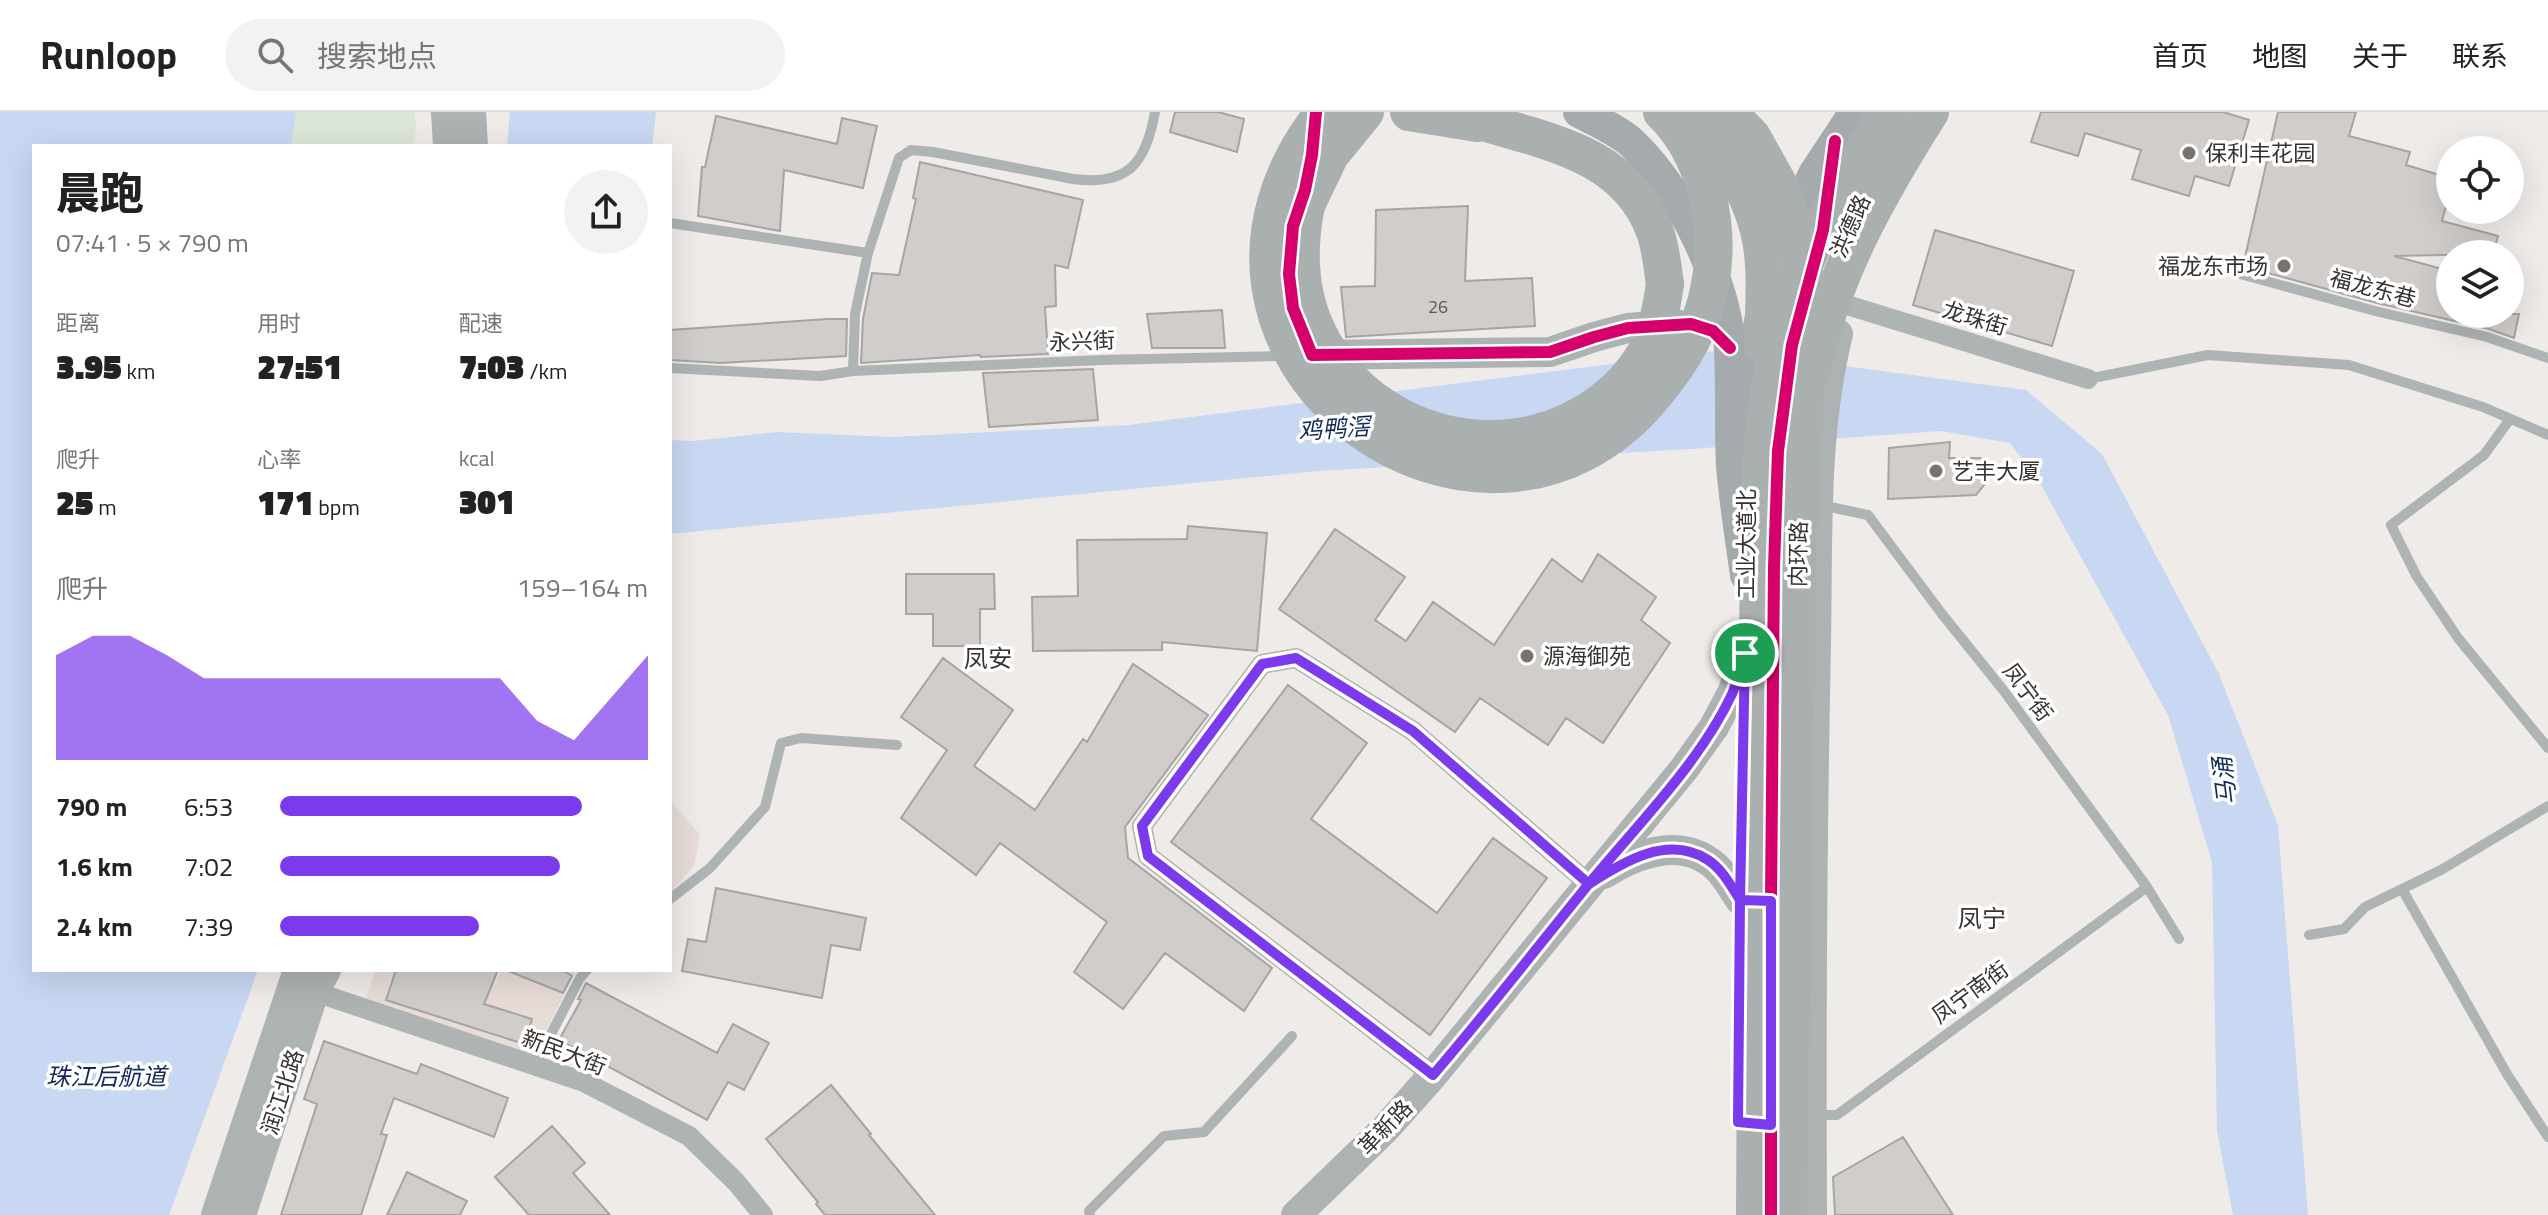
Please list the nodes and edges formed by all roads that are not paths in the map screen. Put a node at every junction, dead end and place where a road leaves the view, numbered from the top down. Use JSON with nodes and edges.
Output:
{"nodes":[{"id":1,"x":446,"y":112,"type":"edge"},
{"id":2,"x":471,"y":112,"type":"edge"},
{"id":3,"x":1155,"y":112,"type":"edge"},
{"id":4,"x":1316,"y":112,"type":"edge"},
{"id":5,"x":1324,"y":112,"type":"edge"},
{"id":6,"x":1365,"y":112,"type":"edge"},
{"id":7,"x":1409,"y":112,"type":"edge"},
{"id":8,"x":1579,"y":112,"type":"edge"},
{"id":9,"x":1662,"y":112,"type":"edge"},
{"id":10,"x":1683,"y":112,"type":"edge"},
{"id":11,"x":1728,"y":112,"type":"edge"},
{"id":12,"x":1741,"y":112,"type":"edge"},
{"id":13,"x":1855,"y":112,"type":"edge"},
{"id":14,"x":1888,"y":112,"type":"edge"},
{"id":15,"x":1912,"y":112,"type":"edge"},
{"id":16,"x":1930,"y":112,"type":"edge"},
{"id":17,"x":1949,"y":112,"type":"edge"},
{"id":18,"x":1469,"y":118,"type":"edge"},
{"id":19,"x":1840,"y":127,"type":"edge"},
{"id":20,"x":448,"y":144,"type":"edge"},
{"id":21,"x":473,"y":144,"type":"edge"},
{"id":22,"x":1632,"y":144,"type":"junction"},
{"id":23,"x":672,"y":223,"type":"edge"},
{"id":24,"x":868,"y":253,"type":"junction"},
{"id":25,"x":2233,"y":272,"type":"dead end"},
{"id":26,"x":1847,"y":305,"type":"junction"},
{"id":27,"x":1742,"y":346,"type":"junction"},
{"id":28,"x":1812,"y":349,"type":"junction"},
{"id":29,"x":1312,"y":355,"type":"junction"},
{"id":30,"x":2548,"y":358,"type":"edge"},
{"id":31,"x":672,"y":368,"type":"edge"},
{"id":32,"x":853,"y":371,"type":"junction"},
{"id":33,"x":2088,"y":379,"type":"joint"},
{"id":34,"x":2510,"y":419,"type":"junction"},
{"id":35,"x":2548,"y":435,"type":"edge"},
{"id":36,"x":1777,"y":451,"type":"junction"},
{"id":37,"x":1819,"y":505,"type":"junction"},
{"id":38,"x":1745,"y":653,"type":"junction"},
{"id":39,"x":897,"y":745,"type":"dead end"},
{"id":40,"x":2548,"y":748,"type":"edge"},
{"id":41,"x":2548,"y":806,"type":"edge"},
{"id":42,"x":1589,"y":884,"type":"junction"},
{"id":43,"x":2147,"y":887,"type":"junction"},
{"id":44,"x":2402,"y":889,"type":"junction"},
{"id":45,"x":672,"y":897,"type":"edge"},
{"id":46,"x":1756,"y":900,"type":"junction"},
{"id":47,"x":2309,"y":935,"type":"dead end"},
{"id":48,"x":2179,"y":939,"type":"dead end"},
{"id":49,"x":585,"y":972,"type":"edge"},
{"id":50,"x":307,"y":979,"type":"edge"},
{"id":51,"x":1292,"y":1036,"type":"dead end"},
{"id":52,"x":535,"y":1065,"type":"junction"},
{"id":53,"x":1433,"y":1075,"type":"junction"},
{"id":54,"x":1792,"y":1118,"type":"junction"},
{"id":55,"x":1738,"y":1122,"type":"junction"},
{"id":56,"x":2548,"y":1137,"type":"edge"},
{"id":57,"x":216,"y":1215,"type":"edge"},
{"id":58,"x":241,"y":1215,"type":"edge"},
{"id":59,"x":763,"y":1215,"type":"edge"},
{"id":60,"x":1090,"y":1215,"type":"edge"},
{"id":61,"x":1296,"y":1215,"type":"edge"},
{"id":62,"x":1737,"y":1215,"type":"edge"},
{"id":63,"x":1755,"y":1215,"type":"edge"},
{"id":64,"x":1771,"y":1215,"type":"edge"},
{"id":65,"x":1791,"y":1215,"type":"edge"},
{"id":66,"x":1812,"y":1215,"type":"edge"}],
"edges":[{"from":1,"to":20,"type":"main road"},
{"from":2,"to":21,"type":"main road"},
{"from":3,"to":24,"type":"lane"},
{"from":4,"to":29,"type":"main road"},
{"from":5,"to":9,"type":"highway","bridge":true},
{"from":6,"to":18,"type":"highway","bridge":true},
{"from":7,"to":18,"type":"highway"},
{"from":8,"to":22,"type":"main road"},
{"from":10,"to":36,"type":"highway","bridge":true},
{"from":11,"to":36,"type":"highway","bridge":true},
{"from":12,"to":22,"type":"street"},
{"from":13,"to":19,"type":"main road"},
{"from":14,"to":36,"type":"highway","name":"内环路","bridge":true},
{"from":15,"to":28,"type":"main road","name":"洪德路"},
{"from":16,"to":36,"type":"highway","name":"内环路","bridge":true},
{"from":17,"to":26,"type":"main road"},
{"from":19,"to":27,"type":"main road"},
{"from":19,"to":28,"type":"street"},
{"from":22,"to":27,"type":"main road"},
{"from":23,"to":24,"type":"lane"},
{"from":24,"to":32,"type":"lane"},
{"from":25,"to":30,"type":"lane","name":"福龙东巷"},
{"from":26,"to":28,"type":"main road"},
{"from":26,"to":33,"type":"street","name":"龙珠街"},
{"from":27,"to":29,"type":"main road"},
{"from":27,"to":36,"type":"main road"},
{"from":28,"to":36,"type":"main road","name":"洪德路","bridge":true},
{"from":29,"to":32,"type":"lane","name":"永兴街"},
{"from":31,"to":32,"type":"lane","name":"永兴街"},
{"from":33,"to":34,"type":"lane"},
{"from":34,"to":35,"type":"lane"},
{"from":34,"to":40,"type":"lane"},
{"from":36,"to":37,"type":"main road"},
{"from":36,"to":38,"type":"main road","name":"工业大道北"},
{"from":36,"to":46,"type":"street"},
{"from":36,"to":54,"type":"main road"},
{"from":36,"to":63,"type":"highway","name":"内环路","bridge":true},
{"from":36,"to":65,"type":"highway","name":"内环路","bridge":true},
{"from":37,"to":43,"type":"lane","name":"凤宁街"},
{"from":37,"to":54,"type":"main road"},
{"from":38,"to":42,"type":"main road","name":"革新路"},
{"from":38,"to":46,"type":"main road","name":"工业大道北"},
{"from":39,"to":45,"type":"lane"},
{"from":41,"to":44,"type":"lane"},
{"from":42,"to":46,"type":"main road"},
{"from":42,"to":53,"type":"main road","name":"革新路"},
{"from":42,"to":53,"type":"street"},
{"from":43,"to":48,"type":"lane","name":"凤宁街"},
{"from":43,"to":54,"type":"lane","name":"凤宁南街"},
{"from":44,"to":47,"type":"lane"},
{"from":44,"to":56,"type":"lane"},
{"from":46,"to":54,"type":"street"},
{"from":46,"to":55,"type":"main road","name":"工业大道北"},
{"from":49,"to":52,"type":"lane"},
{"from":50,"to":52,"type":"street","name":"新民大街"},
{"from":50,"to":57,"type":"main road","name":"润江北路"},
{"from":50,"to":58,"type":"main road","name":"润江北路"},
{"from":51,"to":60,"type":"lane"},
{"from":52,"to":59,"type":"street","name":"新民大街"},
{"from":53,"to":61,"type":"main road","name":"革新路"},
{"from":54,"to":55,"type":"street"},
{"from":54,"to":64,"type":"street"},
{"from":54,"to":65,"type":"main road"},
{"from":54,"to":66,"type":"main road"},
{"from":55,"to":62,"type":"main road","name":"工业大道北"}]}
